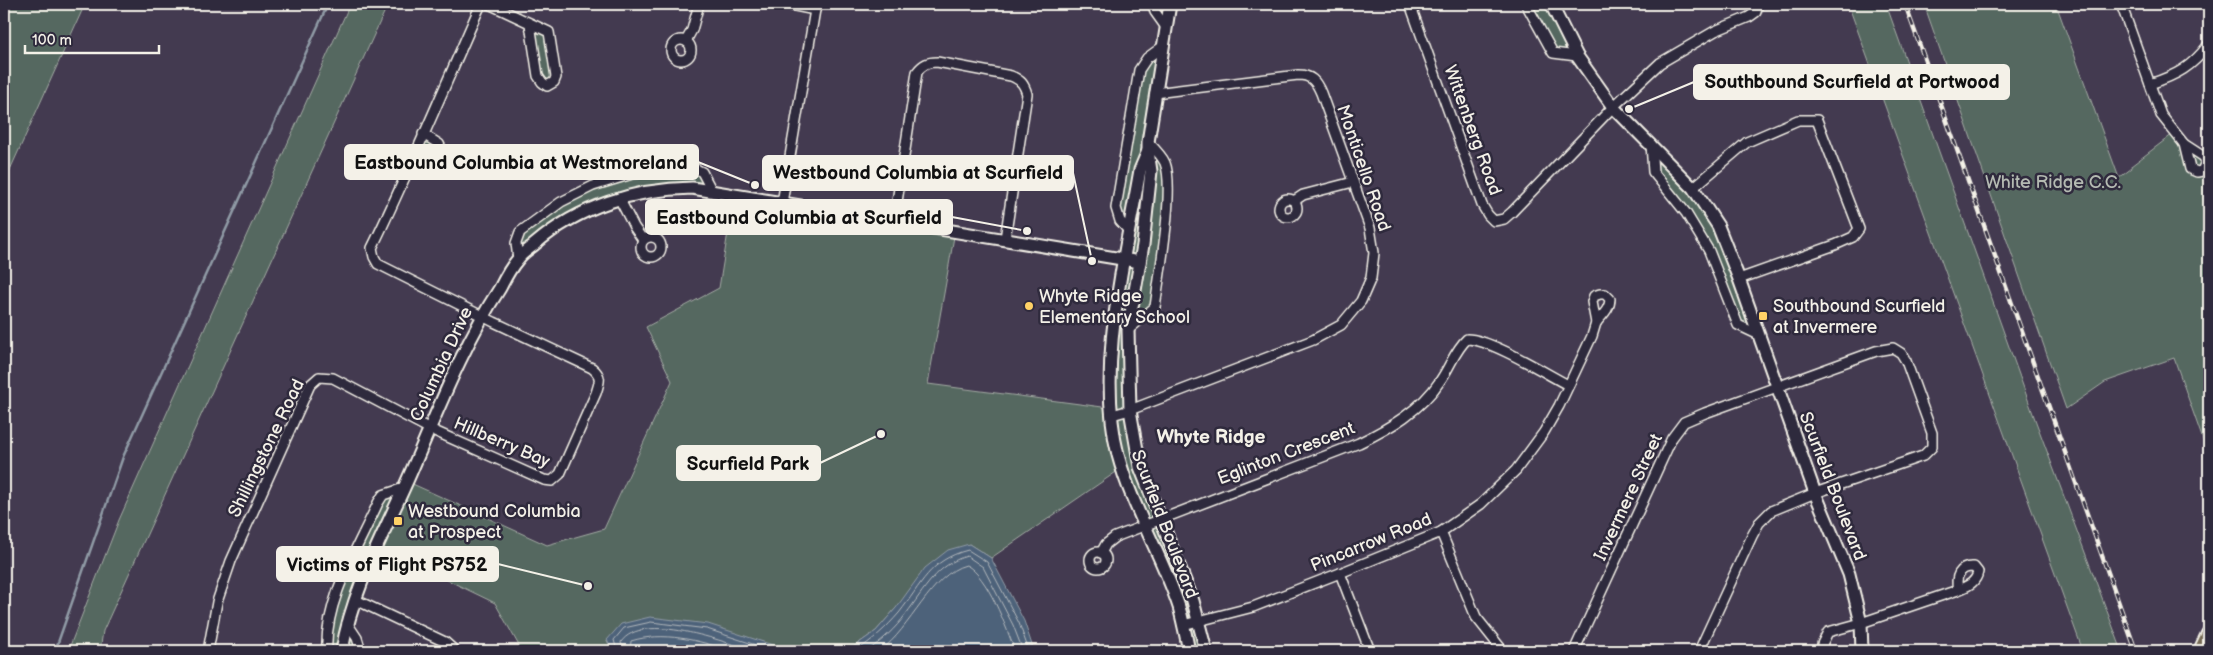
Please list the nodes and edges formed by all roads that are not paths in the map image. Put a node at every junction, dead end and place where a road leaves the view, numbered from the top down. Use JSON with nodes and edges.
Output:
{"nodes":[{"id":1,"x":481,"y":4,"type":"edge"},
{"id":2,"x":489,"y":4,"type":"edge"},
{"id":3,"x":700,"y":4,"type":"edge"},
{"id":4,"x":785,"y":4,"type":"edge"},
{"id":5,"x":1153,"y":4,"type":"edge"},
{"id":6,"x":1170,"y":4,"type":"edge"},
{"id":7,"x":1410,"y":4,"type":"edge"},
{"id":8,"x":1526,"y":4,"type":"edge"},
{"id":9,"x":1551,"y":4,"type":"edge"},
{"id":10,"x":1758,"y":4,"type":"edge"},
{"id":11,"x":2121,"y":4,"type":"edge"},
{"id":12,"x":816,"y":7,"type":"edge"},
{"id":13,"x":530,"y":24,"type":"junction"},
{"id":14,"x":1165,"y":26,"type":"junction"},
{"id":15,"x":686,"y":41,"type":"dead end"},
{"id":16,"x":2209,"y":44,"type":"edge"},
{"id":17,"x":1162,"y":47,"type":"junction"},
{"id":18,"x":1577,"y":56,"type":"junction"},
{"id":19,"x":2150,"y":84,"type":"junction"},
{"id":20,"x":1155,"y":93,"type":"junction"},
{"id":21,"x":1613,"y":107,"type":"junction"},
{"id":22,"x":423,"y":134,"type":"junction"},
{"id":23,"x":1651,"y":144,"type":"junction"},
{"id":24,"x":2184,"y":144,"type":"dead end"},
{"id":25,"x":1148,"y":146,"type":"junction"},
{"id":26,"x":414,"y":161,"type":"junction"},
{"id":27,"x":1353,"y":182,"type":"junction"},
{"id":28,"x":1693,"y":188,"type":"junction"},
{"id":29,"x":712,"y":191,"type":"junction"},
{"id":30,"x":619,"y":198,"type":"junction"},
{"id":31,"x":1294,"y":201,"type":"dead end"},
{"id":32,"x":782,"y":202,"type":"junction"},
{"id":33,"x":894,"y":221,"type":"junction"},
{"id":34,"x":1129,"y":231,"type":"junction"},
{"id":35,"x":1005,"y":239,"type":"junction"},
{"id":36,"x":643,"y":240,"type":"dead end"},
{"id":37,"x":518,"y":258,"type":"junction"},
{"id":38,"x":1124,"y":260,"type":"junction"},
{"id":39,"x":1140,"y":262,"type":"junction"},
{"id":40,"x":1739,"y":278,"type":"junction"},
{"id":41,"x":482,"y":316,"type":"junction"},
{"id":42,"x":1596,"y":323,"type":"dead end"},
{"id":43,"x":1128,"y":330,"type":"junction"},
{"id":44,"x":1759,"y":336,"type":"junction"},
{"id":45,"x":1568,"y":385,"type":"junction"},
{"id":46,"x":1777,"y":386,"type":"junction"},
{"id":47,"x":1130,"y":410,"type":"junction"},
{"id":48,"x":1112,"y":414,"type":"junction"},
{"id":49,"x":430,"y":429,"type":"junction"},
{"id":50,"x":404,"y":488,"type":"junction"},
{"id":51,"x":1815,"y":494,"type":"junction"},
{"id":52,"x":1161,"y":519,"type":"junction"},
{"id":53,"x":1145,"y":525,"type":"junction"},
{"id":54,"x":1441,"y":532,"type":"junction"},
{"id":55,"x":1101,"y":553,"type":"dead end"},
{"id":56,"x":1340,"y":573,"type":"junction"},
{"id":57,"x":1958,"y":590,"type":"dead end"},
{"id":58,"x":356,"y":600,"type":"junction"},
{"id":59,"x":1199,"y":621,"type":"junction"},
{"id":60,"x":347,"y":622,"type":"junction"},
{"id":61,"x":1861,"y":623,"type":"junction"},
{"id":62,"x":1183,"y":624,"type":"junction"},
{"id":63,"x":2209,"y":634,"type":"edge"},
{"id":64,"x":208,"y":651,"type":"edge"},
{"id":65,"x":327,"y":651,"type":"edge"},
{"id":66,"x":342,"y":651,"type":"edge"},
{"id":67,"x":361,"y":651,"type":"edge"},
{"id":68,"x":455,"y":651,"type":"edge"},
{"id":69,"x":1189,"y":651,"type":"edge"},
{"id":70,"x":1206,"y":651,"type":"edge"},
{"id":71,"x":1370,"y":651,"type":"edge"},
{"id":72,"x":1503,"y":651,"type":"edge"},
{"id":73,"x":1574,"y":651,"type":"edge"},
{"id":74,"x":1699,"y":651,"type":"edge"},
{"id":75,"x":1824,"y":651,"type":"edge"},
{"id":76,"x":1862,"y":651,"type":"edge"},
{"id":77,"x":2201,"y":651,"type":"edge"}],
"edges":[{"from":1,"to":22,"type":"street"},
{"from":2,"to":13,"type":"street"},
{"from":3,"to":15,"type":"street"},
{"from":4,"to":12,"type":"street"},
{"from":5,"to":14,"type":"street"},
{"from":6,"to":14,"type":"street","name":"Scurfield Boulevard"},
{"from":7,"to":21,"type":"street","name":"Wittenberg Road"},
{"from":8,"to":18,"type":"street"},
{"from":9,"to":18,"type":"street","name":"Scurfield Boulevard"},
{"from":10,"to":21,"type":"street"},
{"from":11,"to":19,"type":"street"},
{"from":12,"to":32,"type":"street"},
{"from":13,"to":13,"type":"street"},
{"from":14,"to":17,"type":"street","name":"Scurfield Boulevard"},
{"from":16,"to":19,"type":"street"},
{"from":17,"to":20,"type":"street","name":"Scurfield Boulevard"},
{"from":17,"to":34,"type":"street"},
{"from":18,"to":21,"type":"street","name":"Scurfield Boulevard"},
{"from":19,"to":24,"type":"street"},
{"from":20,"to":25,"type":"street","name":"Scurfield Boulevard"},
{"from":20,"to":27,"type":"street","name":"Monticello Road"},
{"from":21,"to":23,"type":"street","name":"Scurfield Boulevard"},
{"from":22,"to":26,"type":"street"},
{"from":22,"to":26,"type":"street"},
{"from":23,"to":28,"type":"street","name":"Scurfield Boulevard"},
{"from":23,"to":44,"type":"street"},
{"from":25,"to":34,"type":"street","name":"Scurfield Boulevard"},
{"from":25,"to":39,"type":"street","name":"Scurfield Boulevard"},
{"from":25,"to":43,"type":"street"},
{"from":26,"to":41,"type":"street"},
{"from":27,"to":31,"type":"street"},
{"from":27,"to":47,"type":"street","name":"Monticello Road"},
{"from":28,"to":40,"type":"street","name":"Scurfield Boulevard"},
{"from":28,"to":40,"type":"street"},
{"from":29,"to":30,"type":"street","name":"Columbia Drive"},
{"from":29,"to":32,"type":"street","name":"Columbia Drive"},
{"from":29,"to":37,"type":"street","name":"Columbia Drive"},
{"from":30,"to":36,"type":"street"},
{"from":30,"to":37,"type":"street","name":"Columbia Drive"},
{"from":32,"to":33,"type":"street","name":"Columbia Drive"},
{"from":33,"to":35,"type":"street","name":"Columbia Drive"},
{"from":33,"to":35,"type":"street"},
{"from":34,"to":38,"type":"street","name":"Scurfield Boulevard"},
{"from":35,"to":38,"type":"street","name":"Columbia Drive"},
{"from":37,"to":41,"type":"street","name":"Columbia Drive"},
{"from":38,"to":39,"type":"street","name":"Columbia Drive"},
{"from":38,"to":48,"type":"street","name":"Scurfield Boulevard"},
{"from":39,"to":43,"type":"street","name":"Scurfield Boulevard"},
{"from":40,"to":44,"type":"street","name":"Scurfield Boulevard"},
{"from":41,"to":49,"type":"street","name":"Columbia Drive"},
{"from":41,"to":49,"type":"street","name":"Hillberry Bay"},
{"from":42,"to":45,"type":"street","name":"Pincarrow Road"},
{"from":43,"to":47,"type":"street","name":"Scurfield Boulevard"},
{"from":44,"to":46,"type":"street","name":"Scurfield Boulevard"},
{"from":45,"to":52,"type":"street","name":"Eglinton Crescent"},
{"from":45,"to":54,"type":"street","name":"Pincarrow Road"},
{"from":46,"to":51,"type":"street","name":"Scurfield Boulevard"},
{"from":46,"to":51,"type":"street","name":"Invermere Street"},
{"from":46,"to":73,"type":"street","name":"Invermere Street"},
{"from":47,"to":48,"type":"street","name":"Monticello Road"},
{"from":47,"to":52,"type":"street","name":"Scurfield Boulevard"},
{"from":48,"to":53,"type":"street","name":"Scurfield Boulevard"},
{"from":49,"to":50,"type":"street","name":"Columbia Drive"},
{"from":49,"to":64,"type":"street","name":"Shillingstone Road"},
{"from":50,"to":58,"type":"street","name":"Columbia Drive"},
{"from":50,"to":65,"type":"street"},
{"from":51,"to":61,"type":"street","name":"Scurfield Boulevard"},
{"from":51,"to":74,"type":"street"},
{"from":52,"to":53,"type":"street","name":"Eglinton Crescent"},
{"from":52,"to":59,"type":"street","name":"Scurfield Boulevard"},
{"from":53,"to":55,"type":"street","name":"Eglinton Crescent"},
{"from":53,"to":62,"type":"street","name":"Scurfield Boulevard"},
{"from":54,"to":56,"type":"street","name":"Pincarrow Road"},
{"from":54,"to":72,"type":"street"},
{"from":56,"to":59,"type":"street","name":"Pincarrow Road"},
{"from":56,"to":71,"type":"street"},
{"from":57,"to":61,"type":"street"},
{"from":58,"to":60,"type":"street","name":"Columbia Drive"},
{"from":58,"to":68,"type":"street"},
{"from":59,"to":62,"type":"street","name":"Pincarrow Road"},
{"from":59,"to":70,"type":"street","name":"Scurfield Boulevard"},
{"from":60,"to":66,"type":"street","name":"Columbia Drive"},
{"from":60,"to":67,"type":"street"},
{"from":61,"to":75,"type":"street"},
{"from":61,"to":76,"type":"street","name":"Scurfield Boulevard"},
{"from":62,"to":69,"type":"street","name":"Scurfield Boulevard"},
{"from":63,"to":77,"type":"main road"}]}
